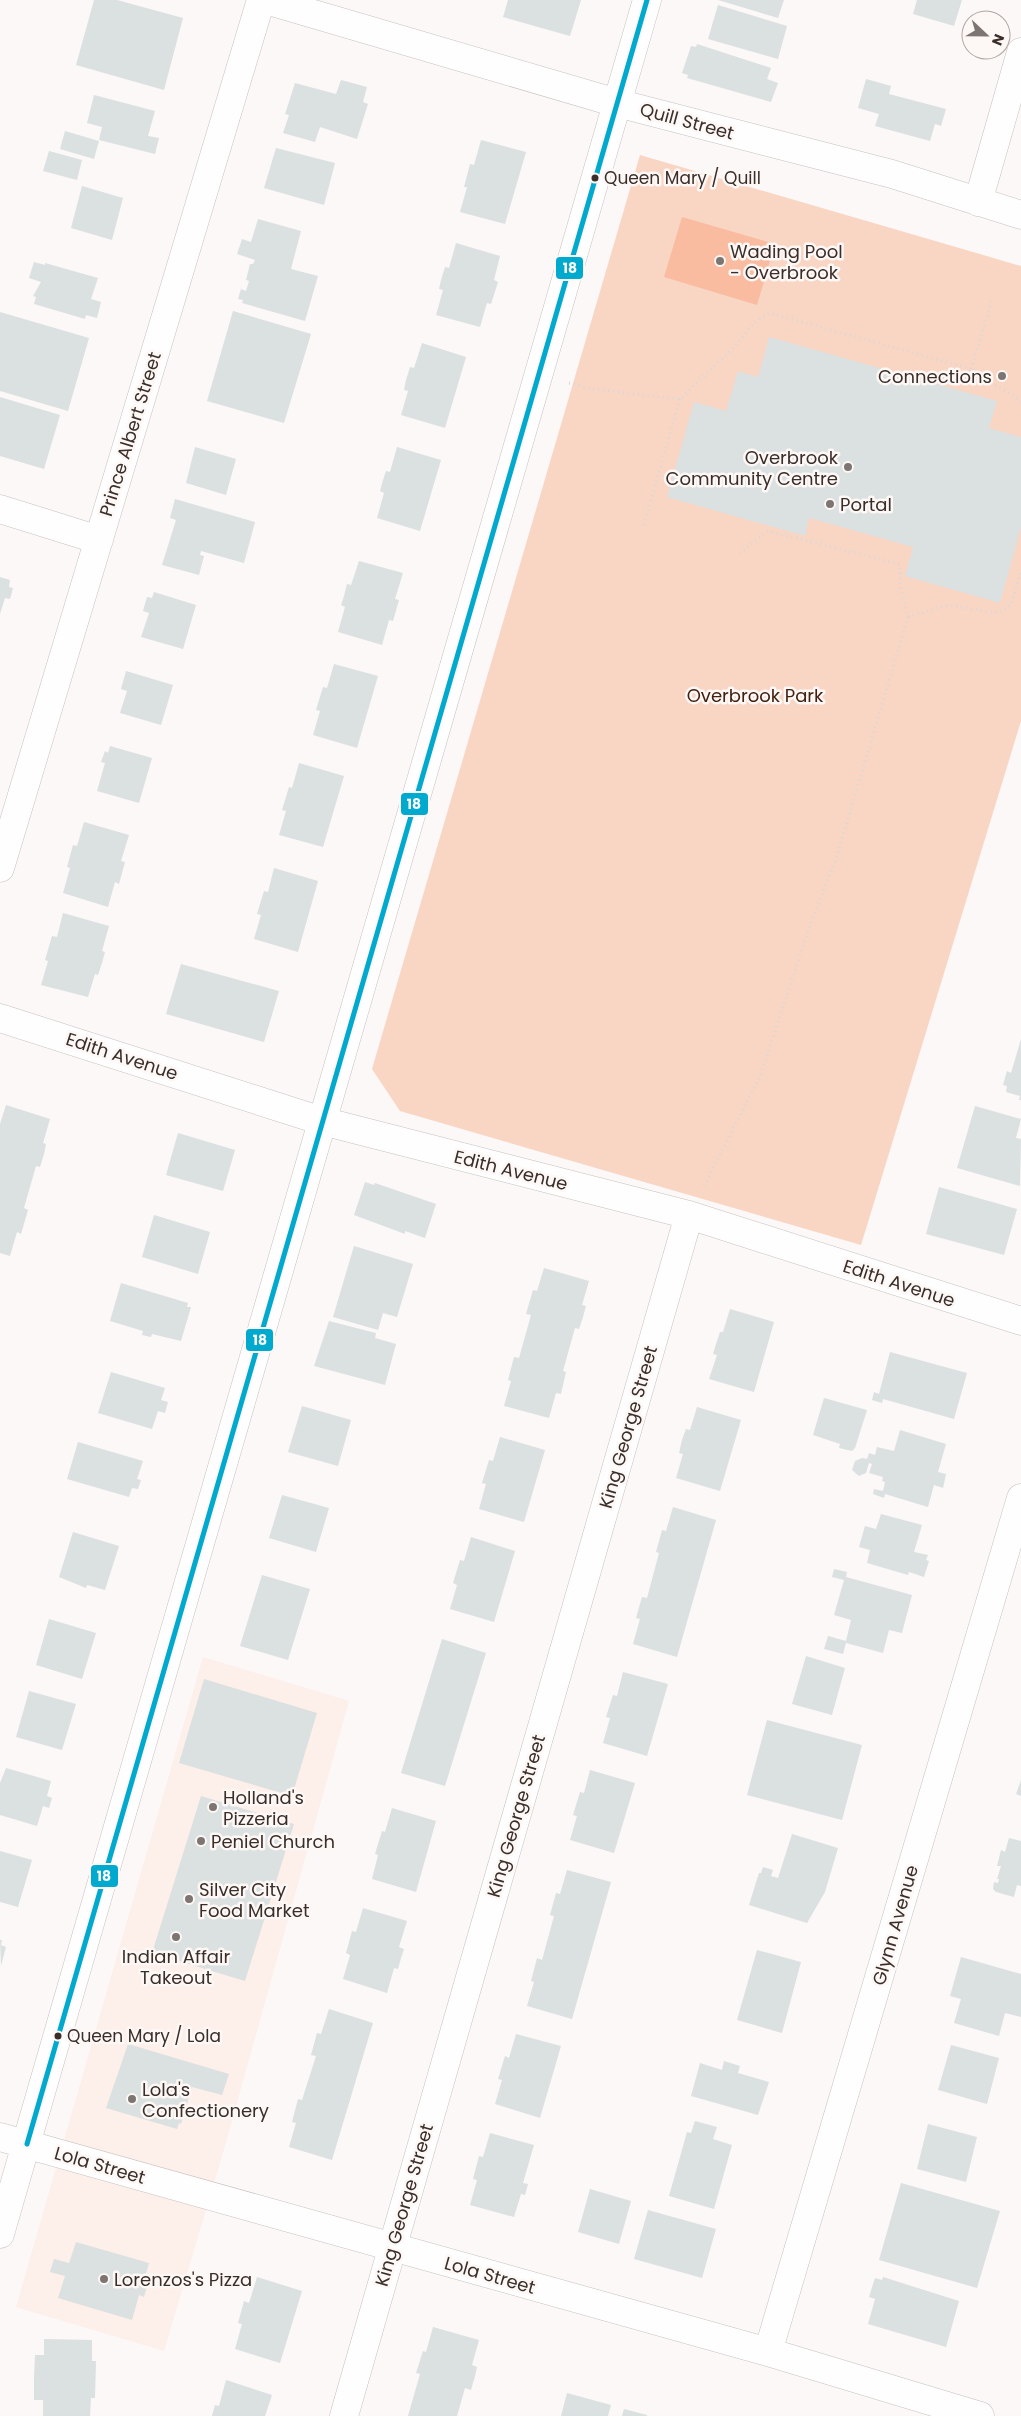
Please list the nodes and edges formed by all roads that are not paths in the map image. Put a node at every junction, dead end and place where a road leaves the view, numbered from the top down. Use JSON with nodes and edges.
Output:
{"nodes":[{"id":1,"x":261,"y":0,"type":"edge"},
{"id":2,"x":266,"y":0,"type":"edge"},
{"id":3,"x":647,"y":0,"type":"edge"},
{"id":4,"x":1021,"y":52,"type":"edge"},
{"id":5,"x":617,"y":102,"type":"junction"},
{"id":6,"x":978,"y":202,"type":"junction"},
{"id":7,"x":1021,"y":215,"type":"edge"},
{"id":8,"x":0,"y":508,"type":"edge"},
{"id":9,"x":99,"y":540,"type":"junction"},
{"id":10,"x":0,"y":868,"type":"edge"},
{"id":11,"x":0,"y":1018,"type":"edge"},
{"id":12,"x":322,"y":1121,"type":"junction"},
{"id":13,"x":689,"y":1215,"type":"junction"},
{"id":14,"x":1021,"y":1322,"type":"edge"},
{"id":15,"x":1021,"y":1498,"type":"edge"},
{"id":16,"x":0,"y":2136,"type":"edge"},
{"id":17,"x":27,"y":2144,"type":"junction"},
{"id":18,"x":0,"y":2234,"type":"edge"},
{"id":19,"x":392,"y":2248,"type":"junction"},
{"id":20,"x":768,"y":2352,"type":"junction"},
{"id":21,"x":344,"y":2416,"type":"edge"},
{"id":22,"x":980,"y":2416,"type":"edge"}],
"edges":[{"from":1,"to":9,"type":"street","name":"Prince Albert Street"},
{"from":2,"to":5,"type":"street","name":"Quill Street"},
{"from":3,"to":5,"type":"street"},
{"from":4,"to":6,"type":"street"},
{"from":5,"to":6,"type":"street","name":"Quill Street"},
{"from":5,"to":12,"type":"street"},
{"from":6,"to":7,"type":"street","name":"Quill Street"},
{"from":8,"to":9,"type":"street"},
{"from":9,"to":10,"type":"street","name":"Prince Albert Street"},
{"from":11,"to":12,"type":"street","name":"Edith Avenue"},
{"from":12,"to":13,"type":"street","name":"Edith Avenue"},
{"from":12,"to":17,"type":"street"},
{"from":13,"to":14,"type":"street","name":"Edith Avenue"},
{"from":13,"to":19,"type":"street","name":"King George Street"},
{"from":15,"to":20,"type":"street","name":"Glynn Avenue"},
{"from":16,"to":17,"type":"street","name":"Lola Street"},
{"from":17,"to":18,"type":"street"},
{"from":17,"to":19,"type":"street","name":"Lola Street"},
{"from":19,"to":20,"type":"street","name":"Lola Street"},
{"from":19,"to":21,"type":"street","name":"King George Street"},
{"from":20,"to":22,"type":"street","name":"Lola Street"}]}
